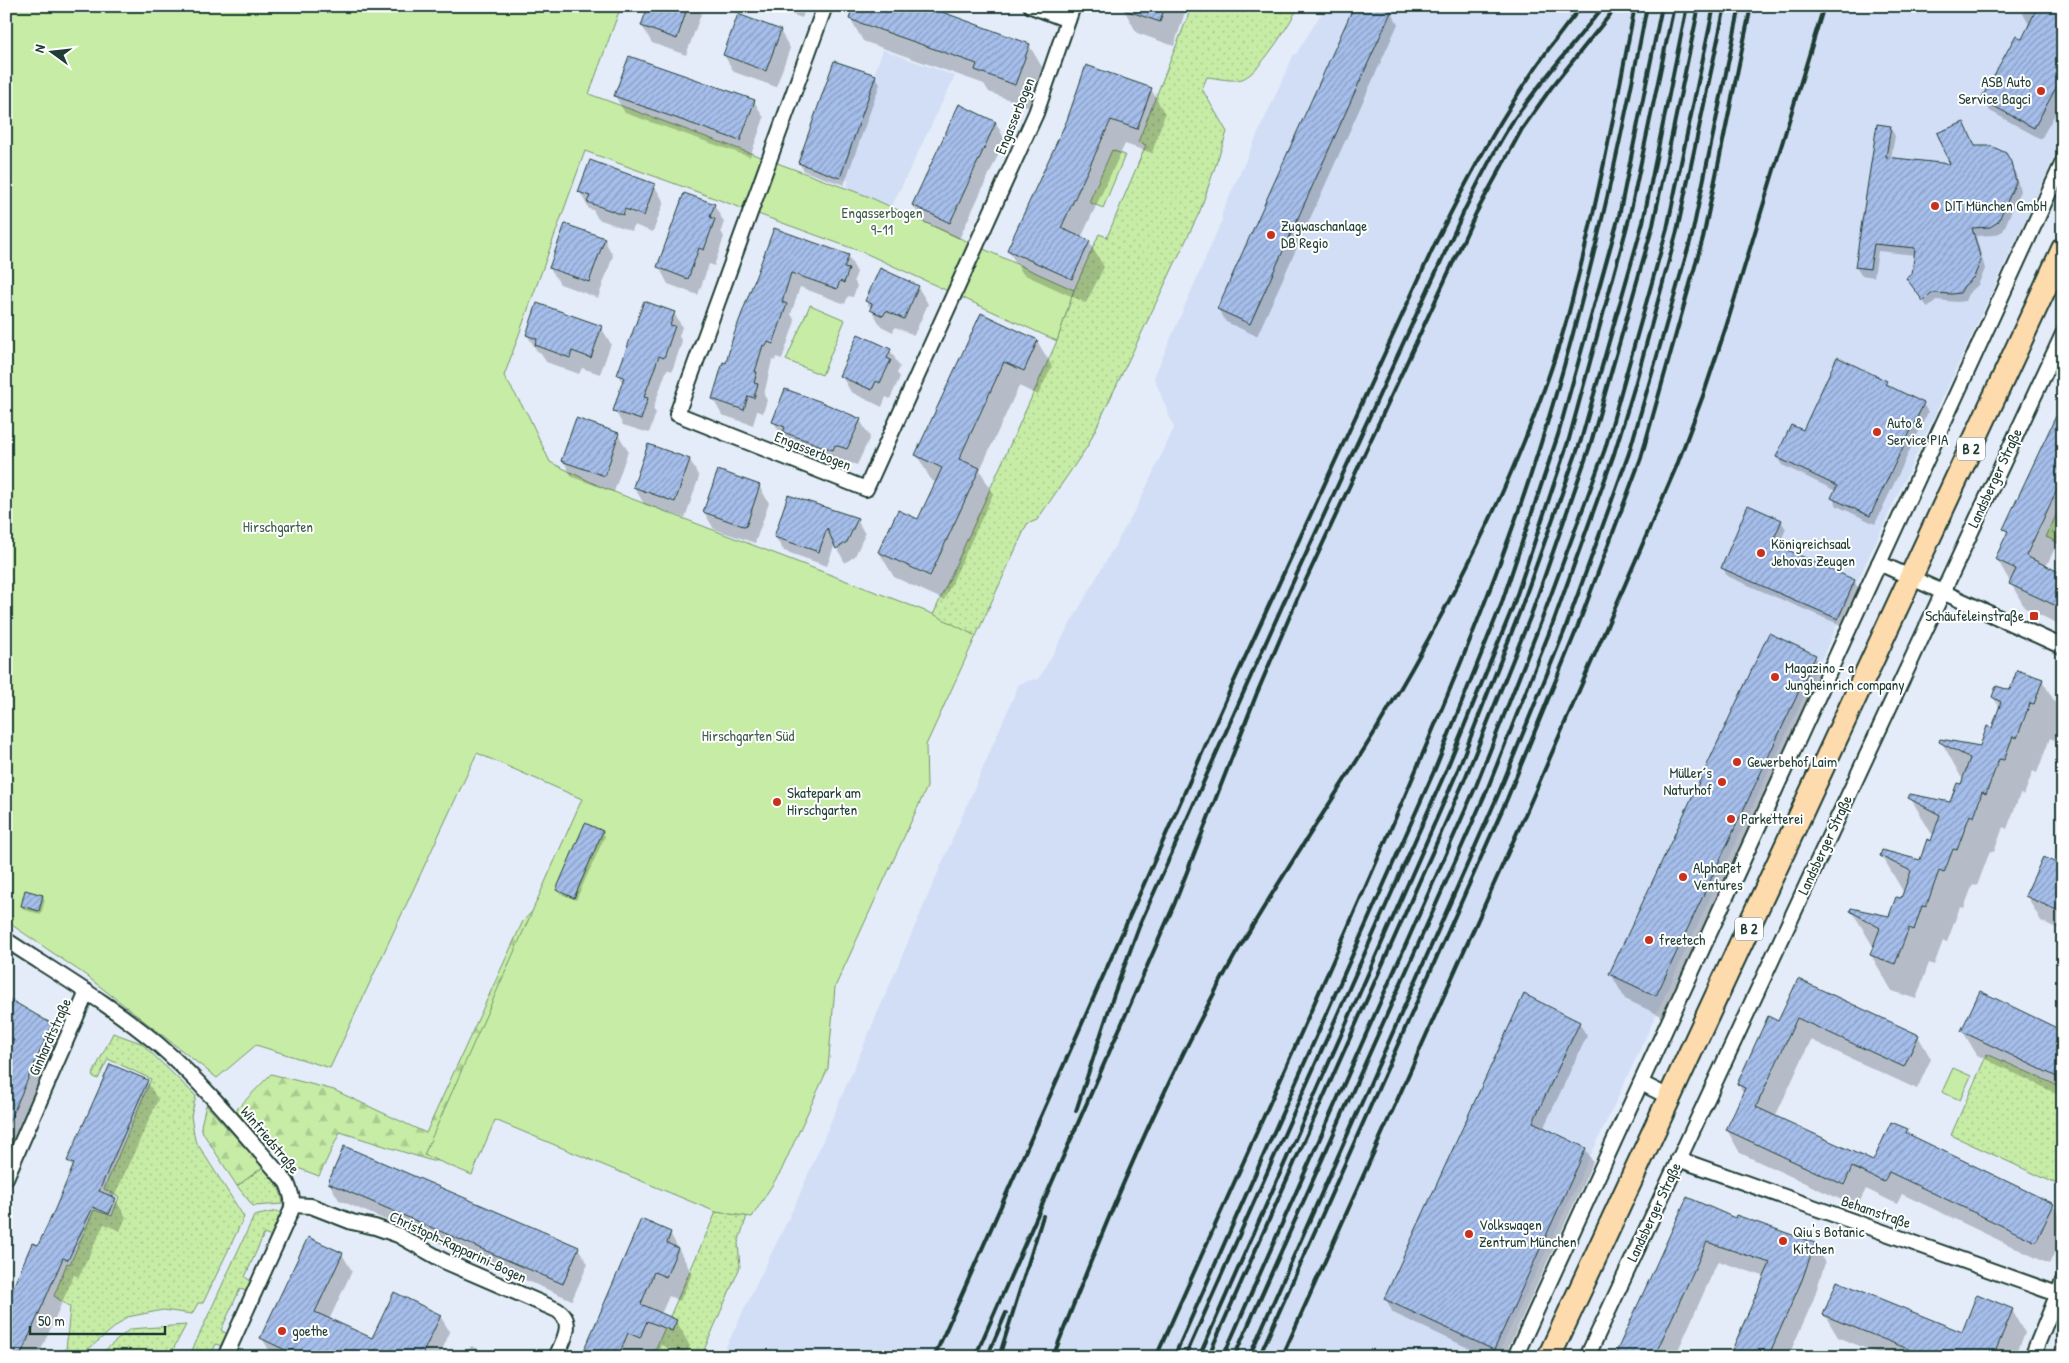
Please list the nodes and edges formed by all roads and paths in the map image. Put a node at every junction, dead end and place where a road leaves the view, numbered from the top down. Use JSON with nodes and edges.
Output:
{"nodes":[{"id":1,"x":825,"y":6,"type":"edge"},
{"id":2,"x":1031,"y":6,"type":"edge"},
{"id":3,"x":1073,"y":6,"type":"edge"},
{"id":4,"x":1068,"y":20,"type":"junction"},
{"id":5,"x":2063,"y":162,"type":"edge"},
{"id":6,"x":2063,"y":249,"type":"edge"},
{"id":7,"x":2063,"y":334,"type":"edge"},
{"id":8,"x":1879,"y":563,"type":"junction"},
{"id":9,"x":1911,"y":578,"type":"junction"},
{"id":10,"x":1943,"y":592,"type":"junction"},
{"id":11,"x":2063,"y":647,"type":"edge"},
{"id":12,"x":6,"y":940,"type":"edge"},
{"id":13,"x":87,"y":992,"type":"junction"},
{"id":14,"x":1641,"y":1083,"type":"junction"},
{"id":15,"x":1671,"y":1098,"type":"junction"},
{"id":16,"x":1678,"y":1159,"type":"junction"},
{"id":17,"x":6,"y":1178,"type":"edge"},
{"id":18,"x":293,"y":1205,"type":"junction"},
{"id":19,"x":2061,"y":1290,"type":"edge"},
{"id":20,"x":225,"y":1357,"type":"edge"},
{"id":21,"x":556,"y":1357,"type":"edge"},
{"id":22,"x":1515,"y":1357,"type":"edge"},
{"id":23,"x":1549,"y":1357,"type":"edge"},
{"id":24,"x":1587,"y":1357,"type":"edge"},
{"id":25,"x":2032,"y":1357,"type":"edge"}],
"edges":[{"from":1,"to":4,"type":"street","name":"Engasserbogen"},
{"from":2,"to":4,"type":"street"},
{"from":3,"to":4,"type":"street"},
{"from":5,"to":8,"type":"street"},
{"from":6,"to":9,"type":"main road","number":"B 2"},
{"from":7,"to":10,"type":"street","name":"Landsberger Straße"},
{"from":8,"to":9,"type":"street"},
{"from":8,"to":14,"type":"street"},
{"from":9,"to":10,"type":"street"},
{"from":9,"to":15,"type":"main road","number":"B 2"},
{"from":10,"to":11,"type":"street"},
{"from":10,"to":16,"type":"street","name":"Landsberger Straße"},
{"from":12,"to":13,"type":"street","name":"Winfriedstraße"},
{"from":13,"to":17,"type":"street","name":"Ginhardtstraße"},
{"from":13,"to":18,"type":"street","name":"Winfriedstraße"},
{"from":14,"to":15,"type":"street"},
{"from":14,"to":22,"type":"street"},
{"from":15,"to":23,"type":"main road","number":"B 2"},
{"from":16,"to":19,"type":"street","name":"Behamstraße"},
{"from":16,"to":24,"type":"street","name":"Landsberger Straße"},
{"from":18,"to":20,"type":"street"},
{"from":18,"to":21,"type":"street","name":"Christoph-Rapparini-Bogen"},
{"from":19,"to":25,"type":"street"}]}
